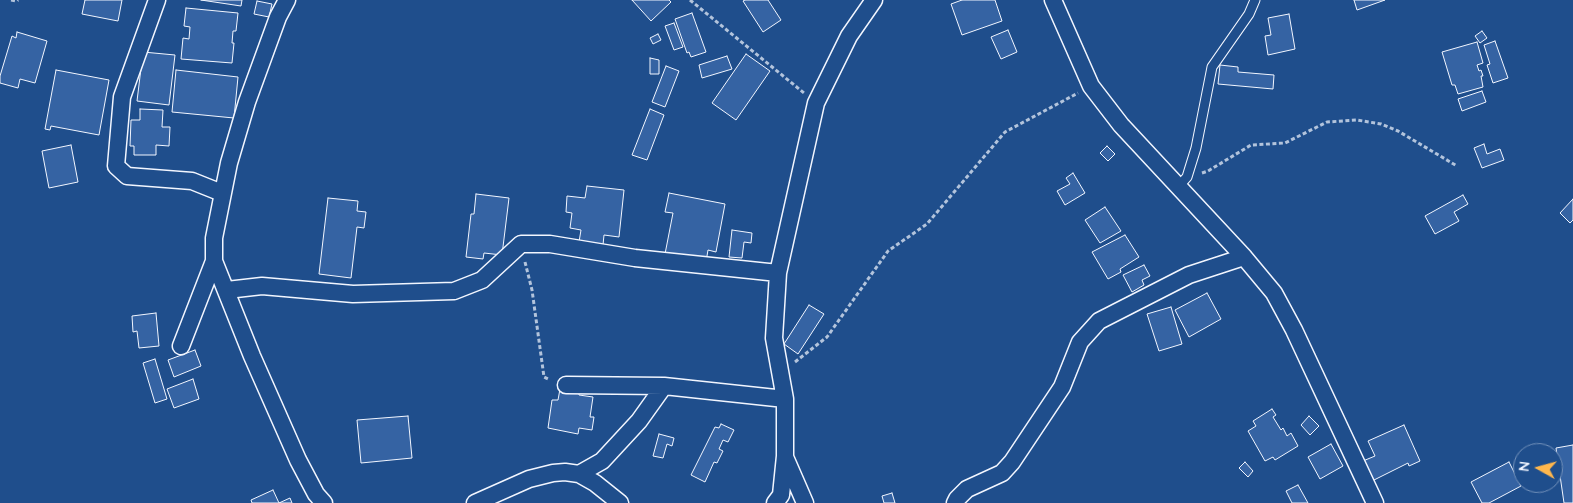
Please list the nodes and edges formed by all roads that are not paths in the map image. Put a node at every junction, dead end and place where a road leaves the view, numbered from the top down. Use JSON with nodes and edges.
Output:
{"nodes":[{"id":1,"x":157,"y":0,"type":"edge"},
{"id":2,"x":288,"y":0,"type":"edge"},
{"id":3,"x":874,"y":0,"type":"edge"},
{"id":4,"x":1053,"y":0,"type":"edge"},
{"id":5,"x":1255,"y":0,"type":"edge"},
{"id":6,"x":1182,"y":182,"type":"junction"},
{"id":7,"x":222,"y":192,"type":"junction"},
{"id":8,"x":1244,"y":257,"type":"junction"},
{"id":9,"x":214,"y":261,"type":"junction"},
{"id":10,"x":778,"y":272,"type":"junction"},
{"id":11,"x":227,"y":290,"type":"junction"},
{"id":12,"x":181,"y":346,"type":"dead end"},
{"id":13,"x":566,"y":385,"type":"road end"},
{"id":14,"x":664,"y":386,"type":"junction"},
{"id":15,"x":785,"y":398,"type":"junction"},
{"id":16,"x":785,"y":456,"type":"junction"},
{"id":17,"x":579,"y":474,"type":"junction"},
{"id":18,"x":779,"y":500,"type":"edge"},
{"id":19,"x":324,"y":503,"type":"edge"},
{"id":20,"x":475,"y":503,"type":"edge"},
{"id":21,"x":620,"y":503,"type":"edge"},
{"id":22,"x":806,"y":503,"type":"edge"},
{"id":23,"x":955,"y":503,"type":"edge"},
{"id":24,"x":1375,"y":503,"type":"edge"}],
"edges":[{"from":1,"to":7,"type":"street"},
{"from":2,"to":7,"type":"street"},
{"from":3,"to":10,"type":"street"},
{"from":4,"to":6,"type":"street"},
{"from":5,"to":6,"type":"lane"},
{"from":6,"to":8,"type":"street"},
{"from":7,"to":9,"type":"street"},
{"from":8,"to":23,"type":"street"},
{"from":8,"to":24,"type":"street"},
{"from":9,"to":11,"type":"street"},
{"from":9,"to":12,"type":"street"},
{"from":10,"to":11,"type":"street"},
{"from":10,"to":15,"type":"street"},
{"from":11,"to":19,"type":"street"},
{"from":13,"to":14,"type":"street"},
{"from":14,"to":15,"type":"street"},
{"from":14,"to":17,"type":"street"},
{"from":15,"to":16,"type":"street"},
{"from":16,"to":18,"type":"street"},
{"from":16,"to":22,"type":"street"},
{"from":17,"to":20,"type":"street"},
{"from":17,"to":21,"type":"street"}]}
